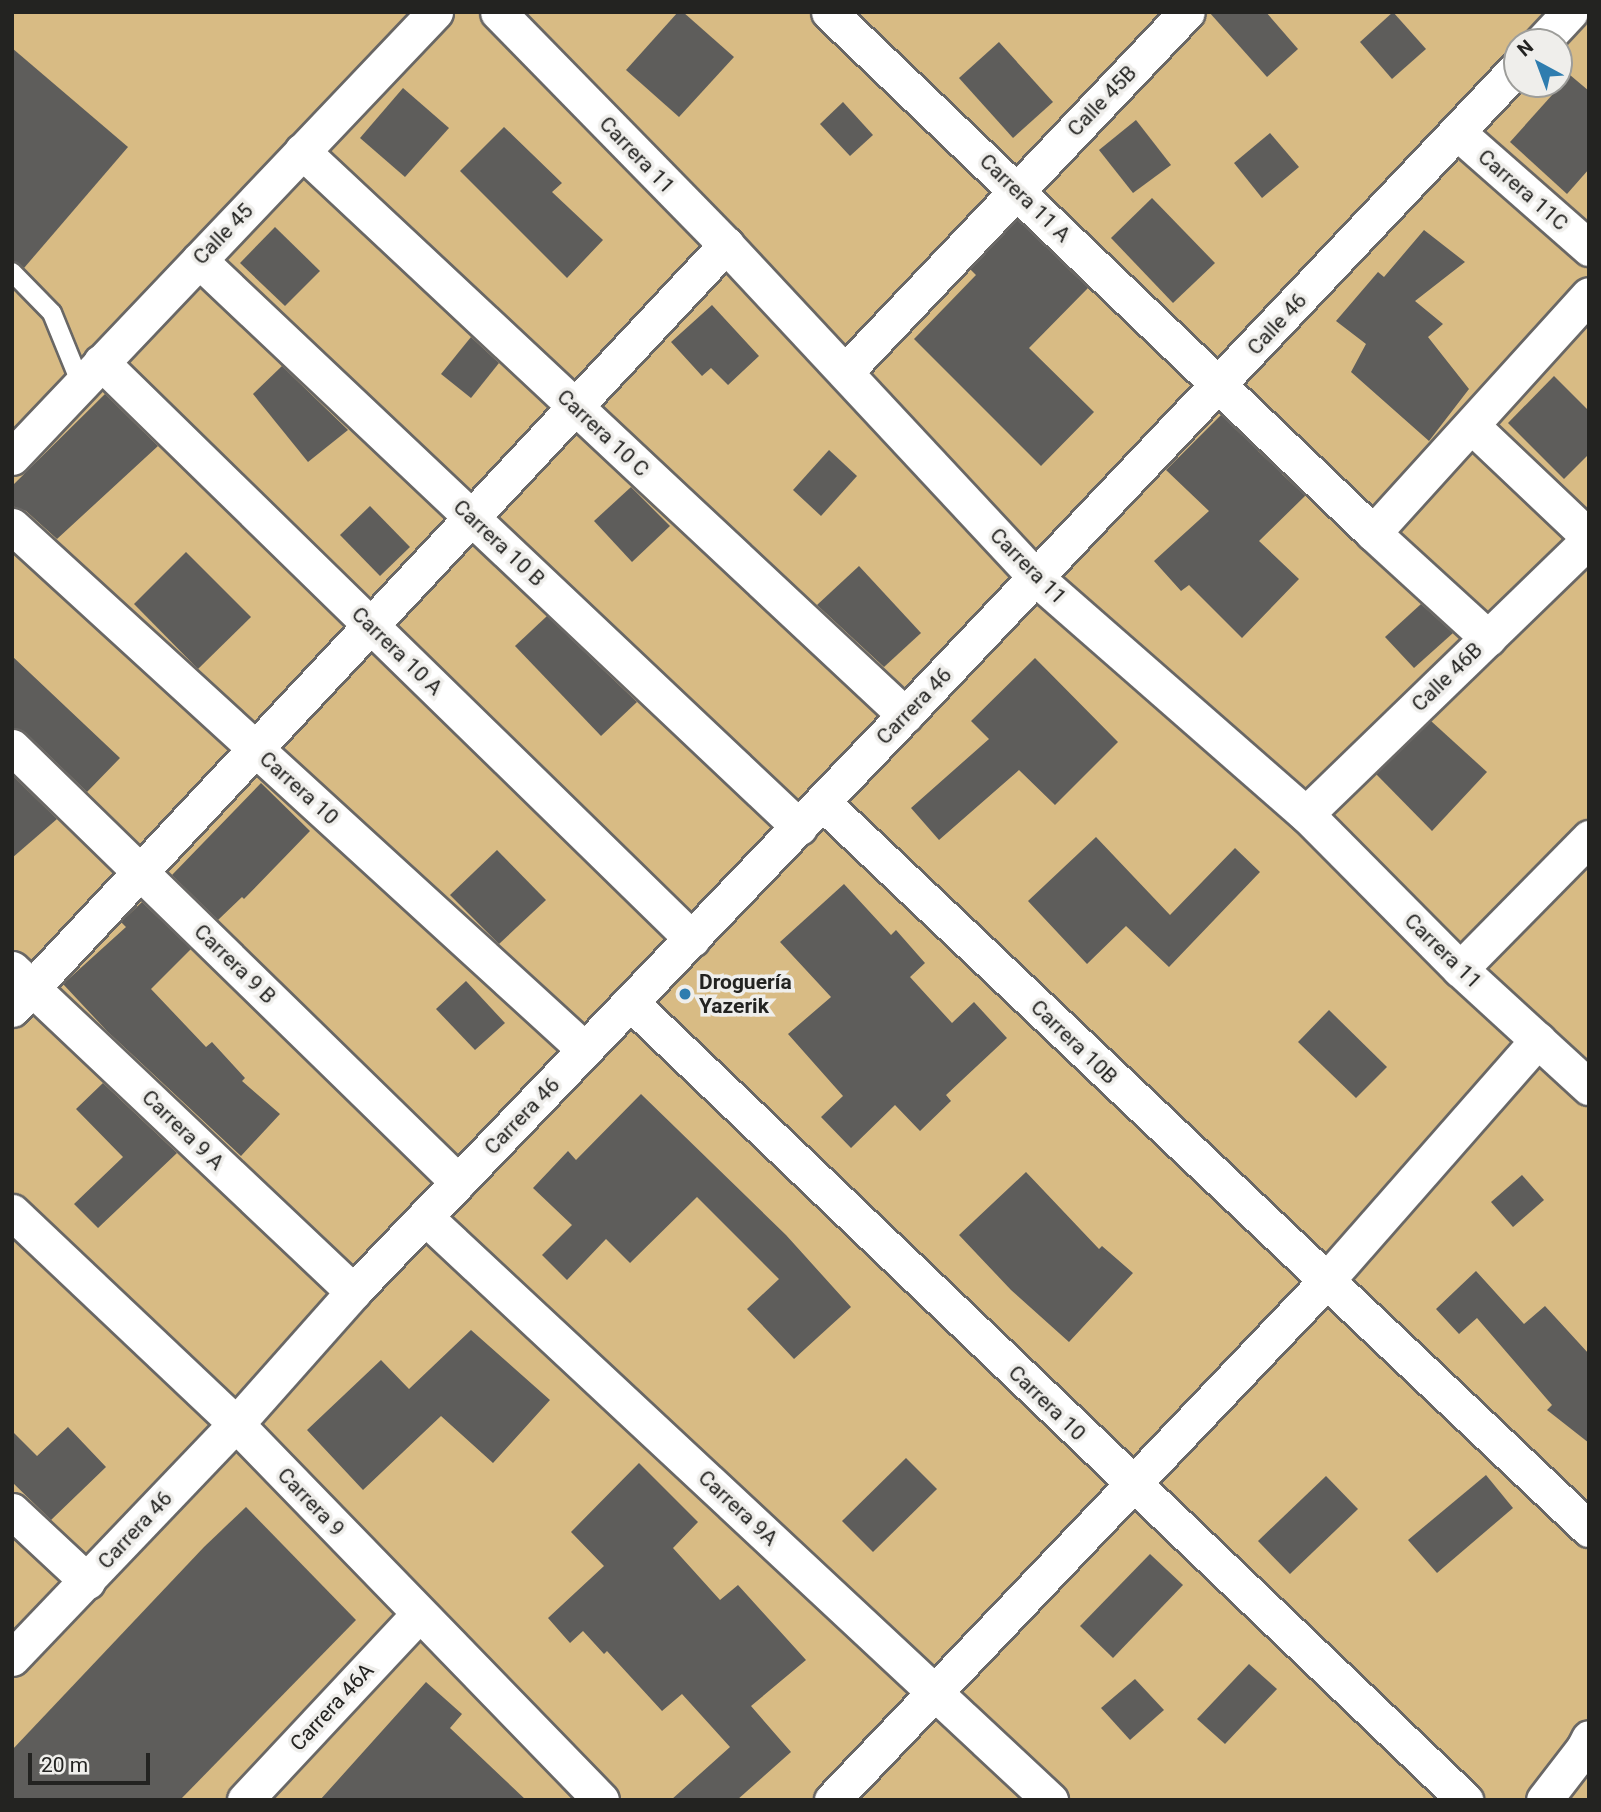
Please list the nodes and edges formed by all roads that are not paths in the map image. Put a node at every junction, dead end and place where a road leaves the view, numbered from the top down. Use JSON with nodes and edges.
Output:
{"nodes":[{"id":1,"x":435,"y":12,"type":"edge"},
{"id":2,"x":498,"y":12,"type":"edge"},
{"id":3,"x":1187,"y":12,"type":"edge"},
{"id":4,"x":1570,"y":12,"type":"edge"},
{"id":5,"x":844,"y":17,"type":"edge"},
{"id":6,"x":1555,"y":28,"type":"edge"},
{"id":7,"x":1503,"y":83,"type":"edge"},
{"id":8,"x":1457,"y":132,"type":"junction"},
{"id":9,"x":302,"y":151,"type":"junction"},
{"id":10,"x":1017,"y":191,"type":"junction"},
{"id":11,"x":726,"y":245,"type":"junction"},
{"id":12,"x":1589,"y":248,"type":"edge"},
{"id":13,"x":198,"y":260,"type":"junction"},
{"id":14,"x":12,"y":272,"type":"edge"},
{"id":15,"x":1589,"y":295,"type":"edge"},
{"id":16,"x":846,"y":372,"type":"junction"},
{"id":17,"x":91,"y":373,"type":"junction"},
{"id":18,"x":1220,"y":385,"type":"junction"},
{"id":19,"x":575,"y":406,"type":"junction"},
{"id":20,"x":1473,"y":427,"type":"junction"},
{"id":21,"x":12,"y":457,"type":"edge"},
{"id":22,"x":471,"y":517,"type":"junction"},
{"id":23,"x":12,"y":526,"type":"edge"},
{"id":24,"x":1373,"y":533,"type":"junction"},
{"id":25,"x":1589,"y":539,"type":"edge"},
{"id":26,"x":1035,"y":578,"type":"junction"},
{"id":27,"x":370,"y":625,"type":"junction"},
{"id":28,"x":1488,"y":638,"type":"junction"},
{"id":29,"x":905,"y":715,"type":"junction"},
{"id":30,"x":12,"y":747,"type":"edge"},
{"id":31,"x":256,"y":748,"type":"junction"},
{"id":32,"x":1306,"y":814,"type":"junction"},
{"id":33,"x":811,"y":815,"type":"junction"},
{"id":34,"x":1589,"y":838,"type":"edge"},
{"id":35,"x":141,"y":872,"type":"junction"},
{"id":36,"x":692,"y":939,"type":"junction"},
{"id":37,"x":1460,"y":969,"type":"junction"},
{"id":38,"x":19,"y":988,"type":"edge"},
{"id":39,"x":631,"y":1003,"type":"junction"},
{"id":40,"x":1538,"y":1040,"type":"junction"},
{"id":41,"x":585,"y":1050,"type":"junction"},
{"id":42,"x":1589,"y":1087,"type":"edge"},
{"id":43,"x":458,"y":1182,"type":"junction"},
{"id":44,"x":12,"y":1212,"type":"edge"},
{"id":45,"x":425,"y":1217,"type":"junction"},
{"id":46,"x":1326,"y":1281,"type":"junction"},
{"id":47,"x":353,"y":1292,"type":"junction"},
{"id":48,"x":236,"y":1424,"type":"junction"},
{"id":49,"x":1132,"y":1485,"type":"junction"},
{"id":50,"x":12,"y":1511,"type":"edge"},
{"id":51,"x":1589,"y":1529,"type":"edge"},
{"id":52,"x":87,"y":1581,"type":"junction"},
{"id":53,"x":419,"y":1614,"type":"junction"},
{"id":54,"x":12,"y":1658,"type":"edge"},
{"id":55,"x":934,"y":1692,"type":"junction"},
{"id":56,"x":1589,"y":1738,"type":"edge"},
{"id":57,"x":245,"y":1800,"type":"edge"},
{"id":58,"x":601,"y":1800,"type":"edge"},
{"id":59,"x":832,"y":1800,"type":"edge"},
{"id":60,"x":1050,"y":1800,"type":"edge"},
{"id":61,"x":1465,"y":1800,"type":"edge"},
{"id":62,"x":1544,"y":1800,"type":"edge"}],
"edges":[{"from":1,"to":9,"type":"street","name":"Calle 45"},
{"from":2,"to":11,"type":"street","name":"Carrera 11"},
{"from":3,"to":10,"type":"street","name":"Calle 45B"},
{"from":4,"to":6,"type":"street"},
{"from":5,"to":10,"type":"street","name":"Carrera 11 A"},
{"from":7,"to":8,"type":"street","name":"Calle 46"},
{"from":8,"to":12,"type":"street","name":"Carrera 11C"},
{"from":8,"to":18,"type":"street","name":"Calle 46"},
{"from":9,"to":13,"type":"street","name":"Calle 45"},
{"from":9,"to":19,"type":"street","name":"Carrera 10 C"},
{"from":10,"to":16,"type":"street","name":"Calle 45B"},
{"from":10,"to":18,"type":"street","name":"Carrera 11 A"},
{"from":11,"to":16,"type":"street","name":"Carrera 11"},
{"from":11,"to":19,"type":"street"},
{"from":13,"to":17,"type":"street","name":"Calle 45"},
{"from":13,"to":22,"type":"street","name":"Carrera 10 B"},
{"from":14,"to":17,"type":"lane"},
{"from":15,"to":20,"type":"street"},
{"from":16,"to":26,"type":"street","name":"Carrera 11"},
{"from":17,"to":21,"type":"street","name":"Calle 45"},
{"from":17,"to":27,"type":"street","name":"Carrera 10 A"},
{"from":18,"to":24,"type":"street","name":"Carrera 11 A"},
{"from":18,"to":26,"type":"street","name":"Calle 46"},
{"from":19,"to":22,"type":"street"},
{"from":19,"to":29,"type":"street","name":"Carrera 10 C"},
{"from":20,"to":24,"type":"street"},
{"from":20,"to":25,"type":"street"},
{"from":22,"to":27,"type":"street"},
{"from":22,"to":33,"type":"street","name":"Carrera 10 B"},
{"from":23,"to":31,"type":"street","name":"Carrera 10"},
{"from":24,"to":28,"type":"street","name":"Carrera 11 A"},
{"from":25,"to":28,"type":"street","name":"Calle 46B"},
{"from":26,"to":29,"type":"street","name":"Carrera 46"},
{"from":26,"to":32,"type":"street","name":"Carrera 11"},
{"from":27,"to":31,"type":"street"},
{"from":27,"to":36,"type":"street","name":"Carrera 10 A"},
{"from":28,"to":32,"type":"street","name":"Calle 46B"},
{"from":29,"to":33,"type":"street","name":"Carrera 46"},
{"from":30,"to":35,"type":"street","name":"Carrera 9 B"},
{"from":31,"to":35,"type":"street"},
{"from":31,"to":41,"type":"street","name":"Carrera 10"},
{"from":32,"to":37,"type":"street","name":"Carrera 11"},
{"from":33,"to":36,"type":"street","name":"Carrera 46"},
{"from":33,"to":46,"type":"street","name":"Carrera 10B"},
{"from":34,"to":37,"type":"street"},
{"from":35,"to":38,"type":"street"},
{"from":35,"to":43,"type":"street","name":"Carrera 9 B"},
{"from":36,"to":39,"type":"street","name":"Carrera 46"},
{"from":37,"to":40,"type":"street","name":"Carrera 11"},
{"from":38,"to":47,"type":"street","name":"Carrera 9 A"},
{"from":39,"to":41,"type":"street","name":"Carrera 46"},
{"from":39,"to":49,"type":"street","name":"Carrera 10"},
{"from":40,"to":42,"type":"street","name":"Carrera 11"},
{"from":40,"to":46,"type":"street"},
{"from":41,"to":43,"type":"street","name":"Carrera 46"},
{"from":43,"to":45,"type":"street","name":"Carrera 46"},
{"from":44,"to":48,"type":"street","name":"Carrera 9"},
{"from":45,"to":47,"type":"street","name":"Carrera 46"},
{"from":45,"to":55,"type":"street","name":"Carrera 9A"},
{"from":46,"to":49,"type":"street"},
{"from":46,"to":51,"type":"street","name":"Carrera 10B"},
{"from":47,"to":48,"type":"street","name":"Carrera 46"},
{"from":48,"to":52,"type":"street","name":"Carrera 46"},
{"from":48,"to":53,"type":"street","name":"Carrera 9"},
{"from":49,"to":55,"type":"street"},
{"from":49,"to":61,"type":"street","name":"Carrera 10"},
{"from":50,"to":52,"type":"street"},
{"from":52,"to":54,"type":"street","name":"Carrera 46"},
{"from":53,"to":57,"type":"street","name":"Carrera 46A"},
{"from":53,"to":58,"type":"street","name":"Carrera 9"},
{"from":55,"to":59,"type":"street"},
{"from":55,"to":60,"type":"street","name":"Carrera 9A"},
{"from":56,"to":62,"type":"street"}]}
